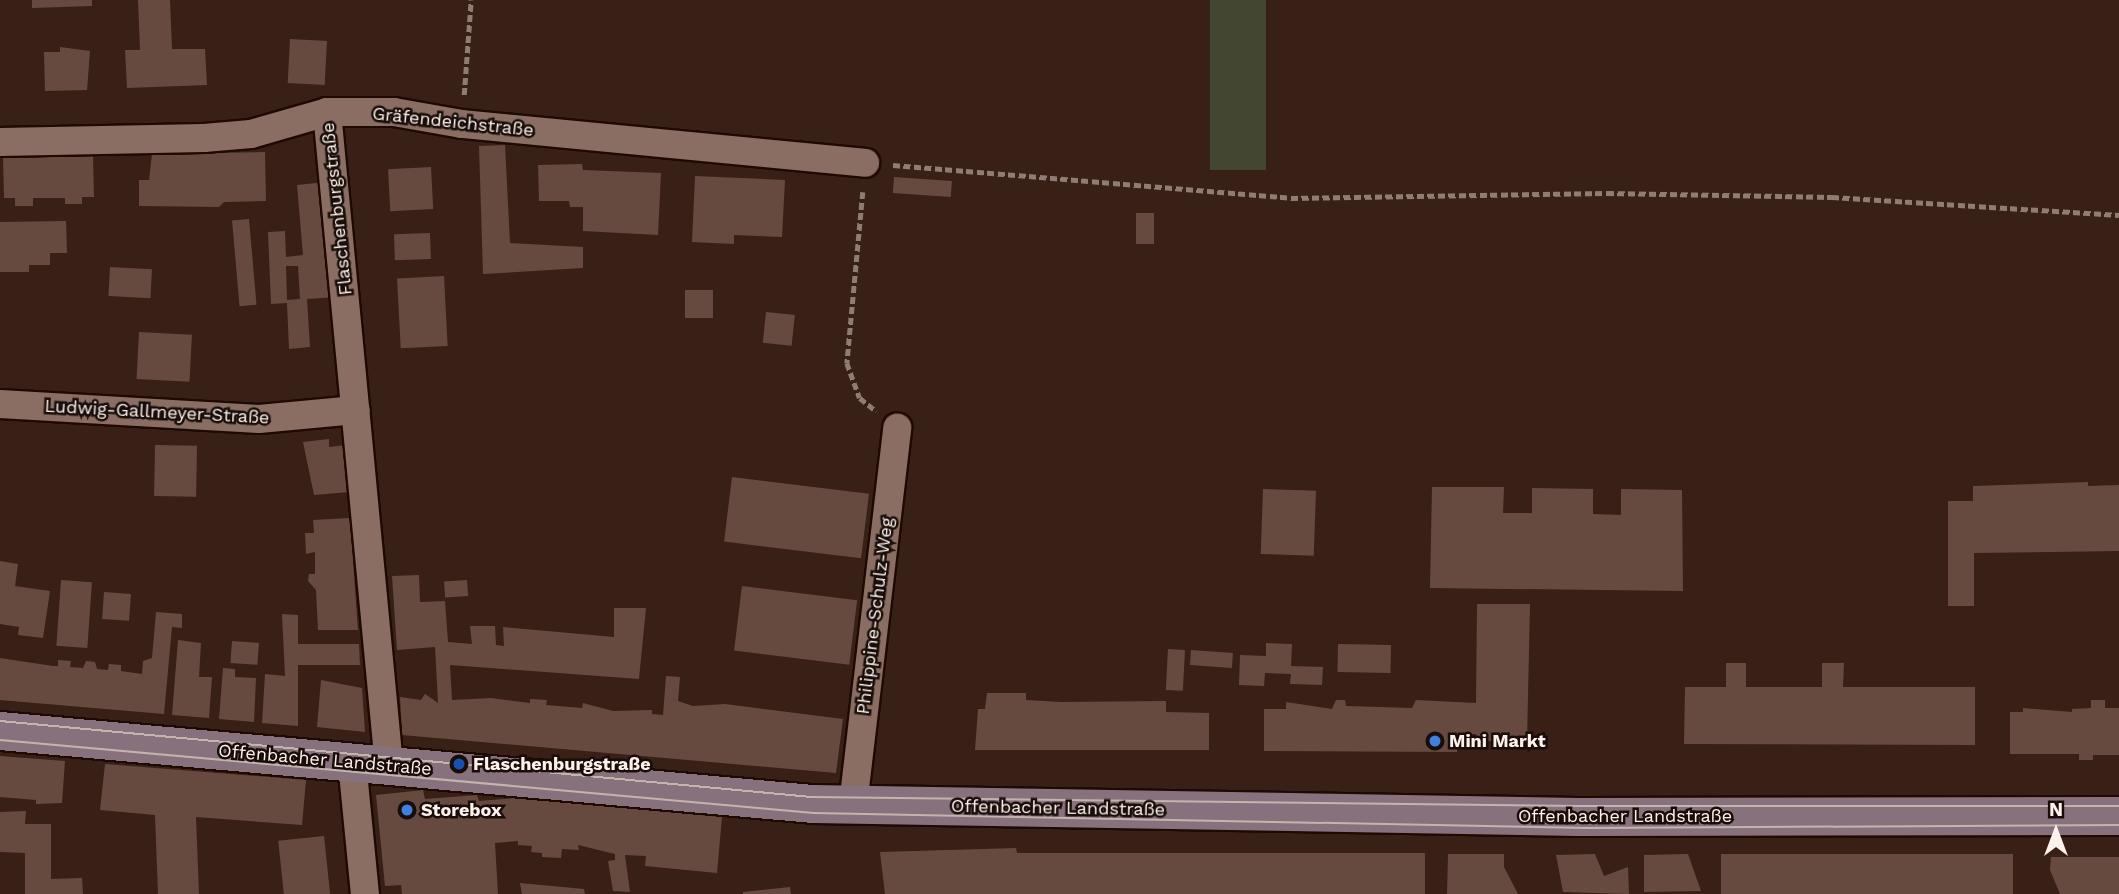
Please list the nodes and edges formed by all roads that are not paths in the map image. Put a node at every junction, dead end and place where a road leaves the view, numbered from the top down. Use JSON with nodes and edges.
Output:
{"nodes":[{"id":1,"x":327,"y":112,"type":"junction"},
{"id":2,"x":0,"y":142,"type":"edge"},
{"id":3,"x":865,"y":163,"type":"road end"},
{"id":4,"x":0,"y":404,"type":"edge"},
{"id":5,"x":356,"y":410,"type":"junction"},
{"id":6,"x":897,"y":428,"type":"road end"},
{"id":7,"x":0,"y":731,"type":"edge"},
{"id":8,"x":352,"y":762,"type":"junction"},
{"id":9,"x":389,"y":765,"type":"junction"},
{"id":10,"x":853,"y":805,"type":"junction"},
{"id":11,"x":2119,"y":816,"type":"edge"},
{"id":12,"x":365,"y":894,"type":"edge"}],
"edges":[{"from":1,"to":2,"type":"street","name":"Gräfendeichstraße"},
{"from":1,"to":3,"type":"street","name":"Gräfendeichstraße"},
{"from":1,"to":5,"type":"street","name":"Flaschenburgstraße"},
{"from":4,"to":5,"type":"street","name":"Ludwig-Gallmeyer-Straße"},
{"from":5,"to":9,"type":"street","name":"Flaschenburgstraße"},
{"from":6,"to":10,"type":"street","name":"Philippine-Schulz-Weg"},
{"from":7,"to":8,"type":"main road","name":"Offenbacher Landstraße"},
{"from":8,"to":9,"type":"main road","name":"Offenbacher Landstraße"},
{"from":8,"to":12,"type":"street"},
{"from":9,"to":10,"type":"main road","name":"Offenbacher Landstraße"},
{"from":10,"to":11,"type":"main road","name":"Offenbacher Landstraße"}]}
